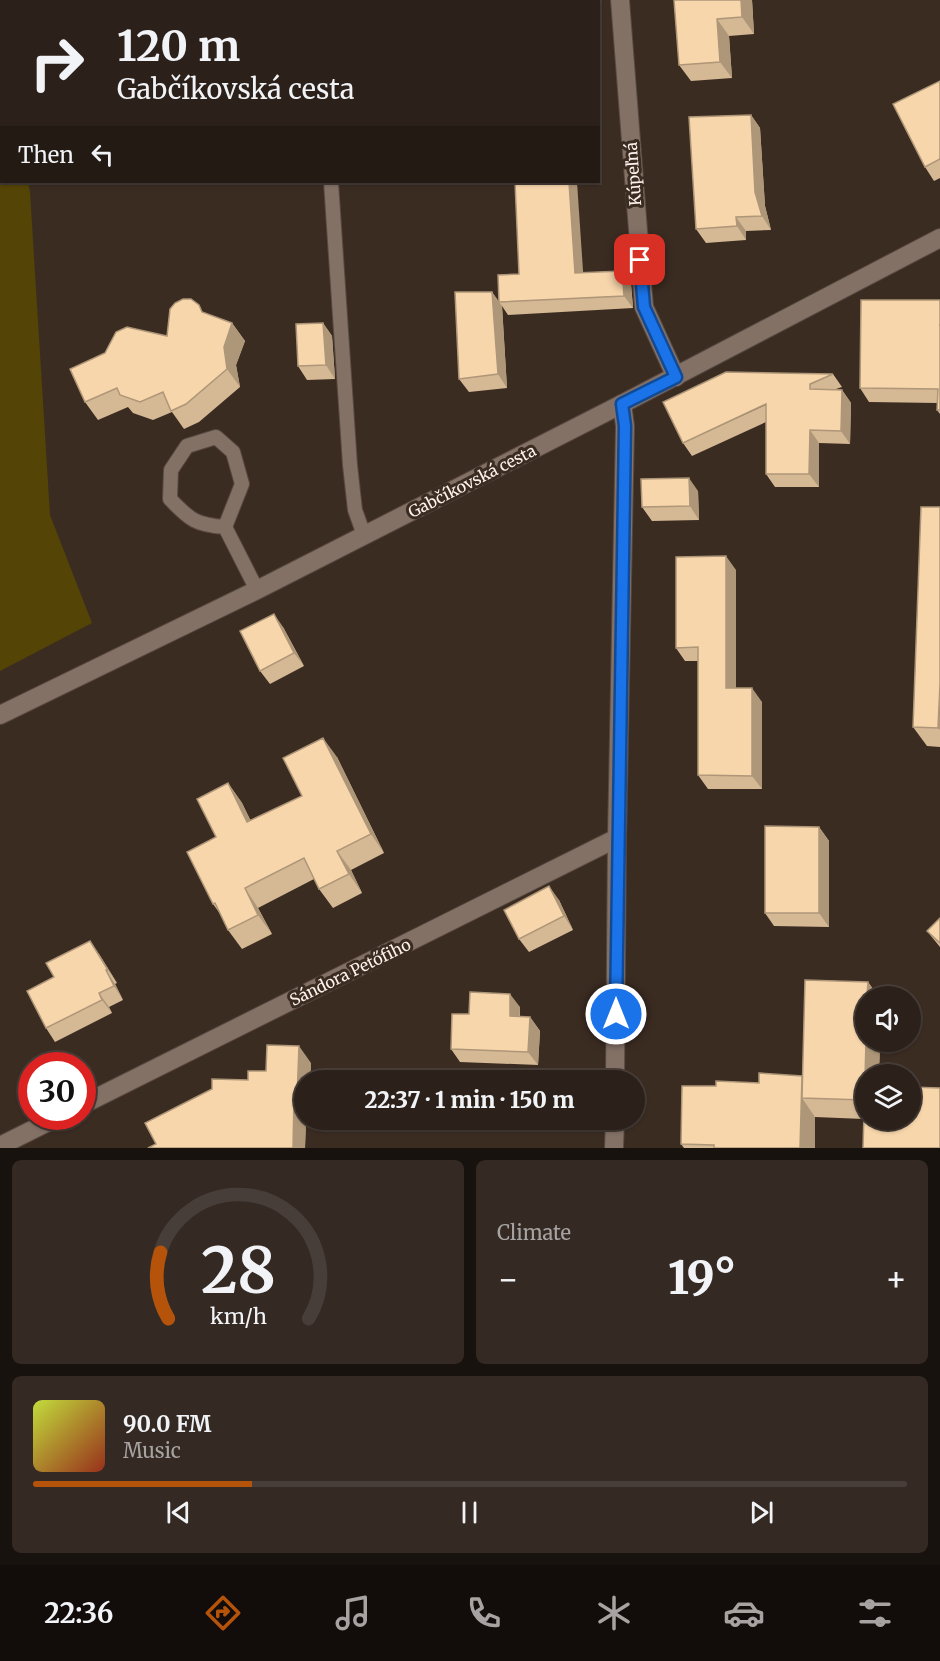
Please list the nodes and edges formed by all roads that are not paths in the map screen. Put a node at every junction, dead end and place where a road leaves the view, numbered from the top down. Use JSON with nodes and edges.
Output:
{"nodes":[{"id":1,"x":620,"y":0,"type":"edge"},
{"id":2,"x":331,"y":183,"type":"edge"},
{"id":3,"x":940,"y":238,"type":"edge"},
{"id":4,"x":676,"y":377,"type":"junction"},
{"id":5,"x":622,"y":404,"type":"junction"},
{"id":6,"x":225,"y":527,"type":"junction"},
{"id":7,"x":364,"y":535,"type":"junction"},
{"id":8,"x":257,"y":590,"type":"junction"},
{"id":9,"x":0,"y":715,"type":"edge"},
{"id":10,"x":617,"y":838,"type":"junction"},
{"id":11,"x":615,"y":1070,"type":"edge"},
{"id":12,"x":96,"y":1098,"type":"edge"},
{"id":13,"x":32,"y":1130,"type":"edge"},
{"id":14,"x":615,"y":1130,"type":"edge"},
{"id":15,"x":0,"y":1146,"type":"edge"},
{"id":16,"x":614,"y":1148,"type":"edge"}],
"edges":[{"from":1,"to":4,"type":"street","name":"Kúpeľná"},
{"from":2,"to":7,"type":"lane"},
{"from":3,"to":4,"type":"street","name":"Gabčíkovská cesta"},
{"from":4,"to":5,"type":"street","name":"Gabčíkovská cesta"},
{"from":5,"to":7,"type":"street","name":"Gabčíkovská cesta"},
{"from":5,"to":10,"type":"street"},
{"from":6,"to":6,"type":"lane"},
{"from":6,"to":8,"type":"lane"},
{"from":7,"to":8,"type":"street","name":"Gabčíkovská cesta"},
{"from":8,"to":9,"type":"street","name":"Gabčíkovská cesta"},
{"from":10,"to":11,"type":"street"},
{"from":10,"to":12,"type":"street","name":"Sándora Petőfiho"},
{"from":13,"to":15,"type":"street"},
{"from":14,"to":16,"type":"street"}]}
